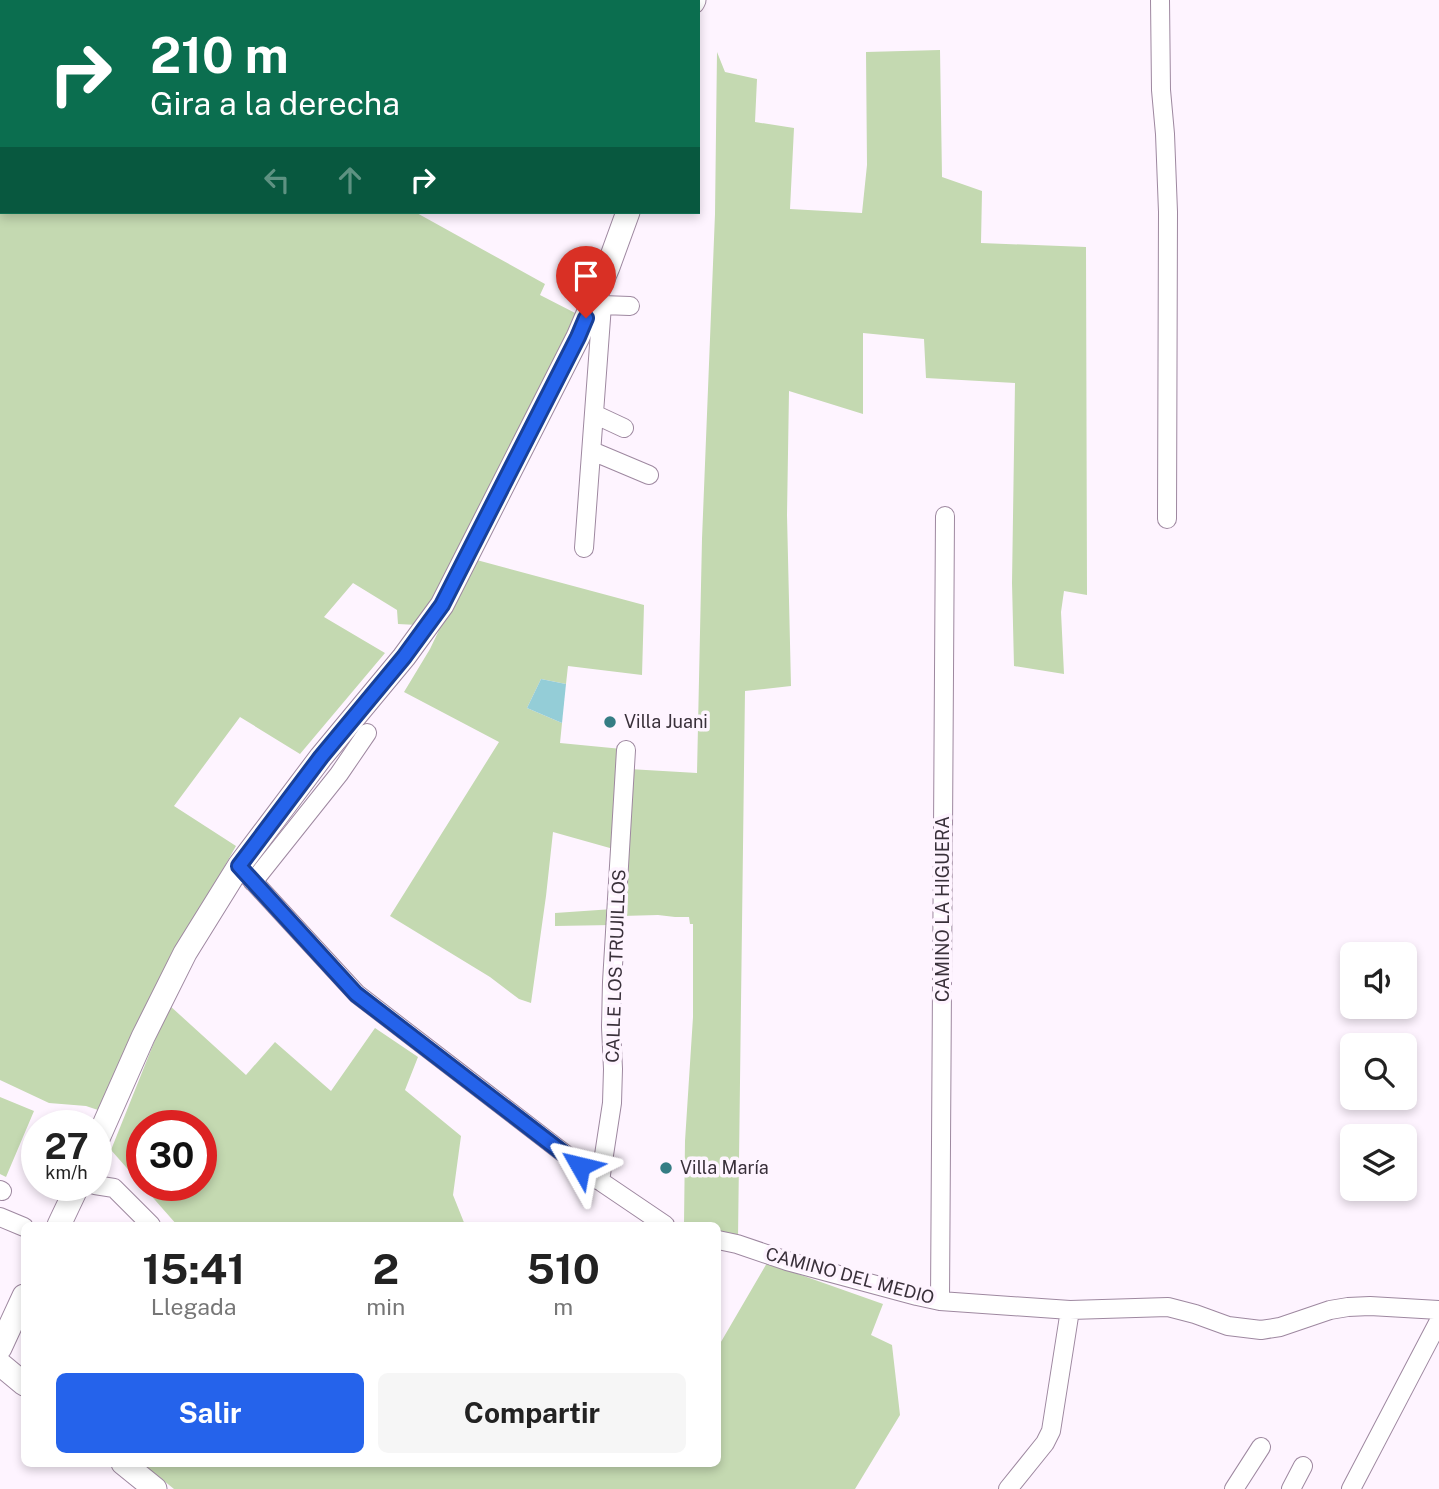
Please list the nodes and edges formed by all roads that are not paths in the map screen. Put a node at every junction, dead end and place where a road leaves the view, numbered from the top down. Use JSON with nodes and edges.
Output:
{"nodes":[{"id":1,"x":1160,"y":0,"type":"edge"},
{"id":2,"x":627,"y":214,"type":"edge"},
{"id":3,"x":598,"y":303,"type":"junction"},
{"id":4,"x":630,"y":306,"type":"dead end"},
{"id":5,"x":594,"y":414,"type":"junction"},
{"id":6,"x":624,"y":428,"type":"dead end"},
{"id":7,"x":592,"y":451,"type":"junction"},
{"id":8,"x":649,"y":475,"type":"dead end"},
{"id":9,"x":945,"y":516,"type":"dead end"},
{"id":10,"x":1167,"y":519,"type":"dead end"},
{"id":11,"x":584,"y":548,"type":"dead end"},
{"id":12,"x":367,"y":733,"type":"dead end"},
{"id":13,"x":626,"y":750,"type":"dead end"},
{"id":14,"x":246,"y":874,"type":"junction"},
{"id":15,"x":111,"y":1110,"type":"edge"},
{"id":16,"x":600,"y":1181,"type":"junction"},
{"id":17,"x":112,"y":1188,"type":"edge"},
{"id":18,"x":70,"y":1201,"type":"edge"},
{"id":19,"x":0,"y":1217,"type":"edge"},
{"id":20,"x":60,"y":1222,"type":"edge"},
{"id":21,"x":148,"y":1222,"type":"edge"},
{"id":22,"x":661,"y":1222,"type":"edge"},
{"id":23,"x":21,"y":1226,"type":"edge"},
{"id":24,"x":721,"y":1241,"type":"edge"},
{"id":25,"x":940,"y":1301,"type":"junction"},
{"id":26,"x":21,"y":1303,"type":"edge"},
{"id":27,"x":1070,"y":1310,"type":"junction"},
{"id":28,"x":1439,"y":1310,"type":"edge"},
{"id":29,"x":1439,"y":1321,"type":"edge"},
{"id":30,"x":0,"y":1348,"type":"edge"},
{"id":31,"x":0,"y":1364,"type":"edge"},
{"id":32,"x":21,"y":1382,"type":"edge"},
{"id":33,"x":1261,"y":1447,"type":"dead end"},
{"id":34,"x":1303,"y":1466,"type":"dead end"},
{"id":35,"x":128,"y":1467,"type":"edge"},
{"id":36,"x":155,"y":1489,"type":"edge"},
{"id":37,"x":1008,"y":1489,"type":"edge"},
{"id":38,"x":1234,"y":1489,"type":"edge"},
{"id":39,"x":1291,"y":1489,"type":"edge"},
{"id":40,"x":1351,"y":1489,"type":"edge"}],
"edges":[{"from":1,"to":10,"type":"street"},
{"from":2,"to":3,"type":"main road"},
{"from":3,"to":4,"type":"street"},
{"from":3,"to":5,"type":"street"},
{"from":3,"to":14,"type":"main road"},
{"from":5,"to":6,"type":"street"},
{"from":5,"to":7,"type":"street"},
{"from":7,"to":8,"type":"street"},
{"from":7,"to":11,"type":"street"},
{"from":9,"to":25,"type":"street","name":"CAMINO LA HIGUERA"},
{"from":12,"to":14,"type":"street"},
{"from":13,"to":16,"type":"street","name":"CALLE LOS TRUJILLOS"},
{"from":14,"to":15,"type":"main road"},
{"from":14,"to":16,"type":"street"},
{"from":16,"to":22,"type":"street"},
{"from":17,"to":21,"type":"street"},
{"from":18,"to":20,"type":"main road"},
{"from":19,"to":23,"type":"street"},
{"from":24,"to":25,"type":"street","name":"CAMINO DEL MEDIO"},
{"from":25,"to":27,"type":"street","name":"CAMINO DEL MEDIO"},
{"from":26,"to":30,"type":"main road"},
{"from":27,"to":28,"type":"street","name":"CAMINO DEL MEDIO"},
{"from":27,"to":37,"type":"street"},
{"from":29,"to":40,"type":"street"},
{"from":31,"to":32,"type":"main road"},
{"from":33,"to":38,"type":"street"},
{"from":34,"to":39,"type":"street"},
{"from":35,"to":36,"type":"main road"}]}
